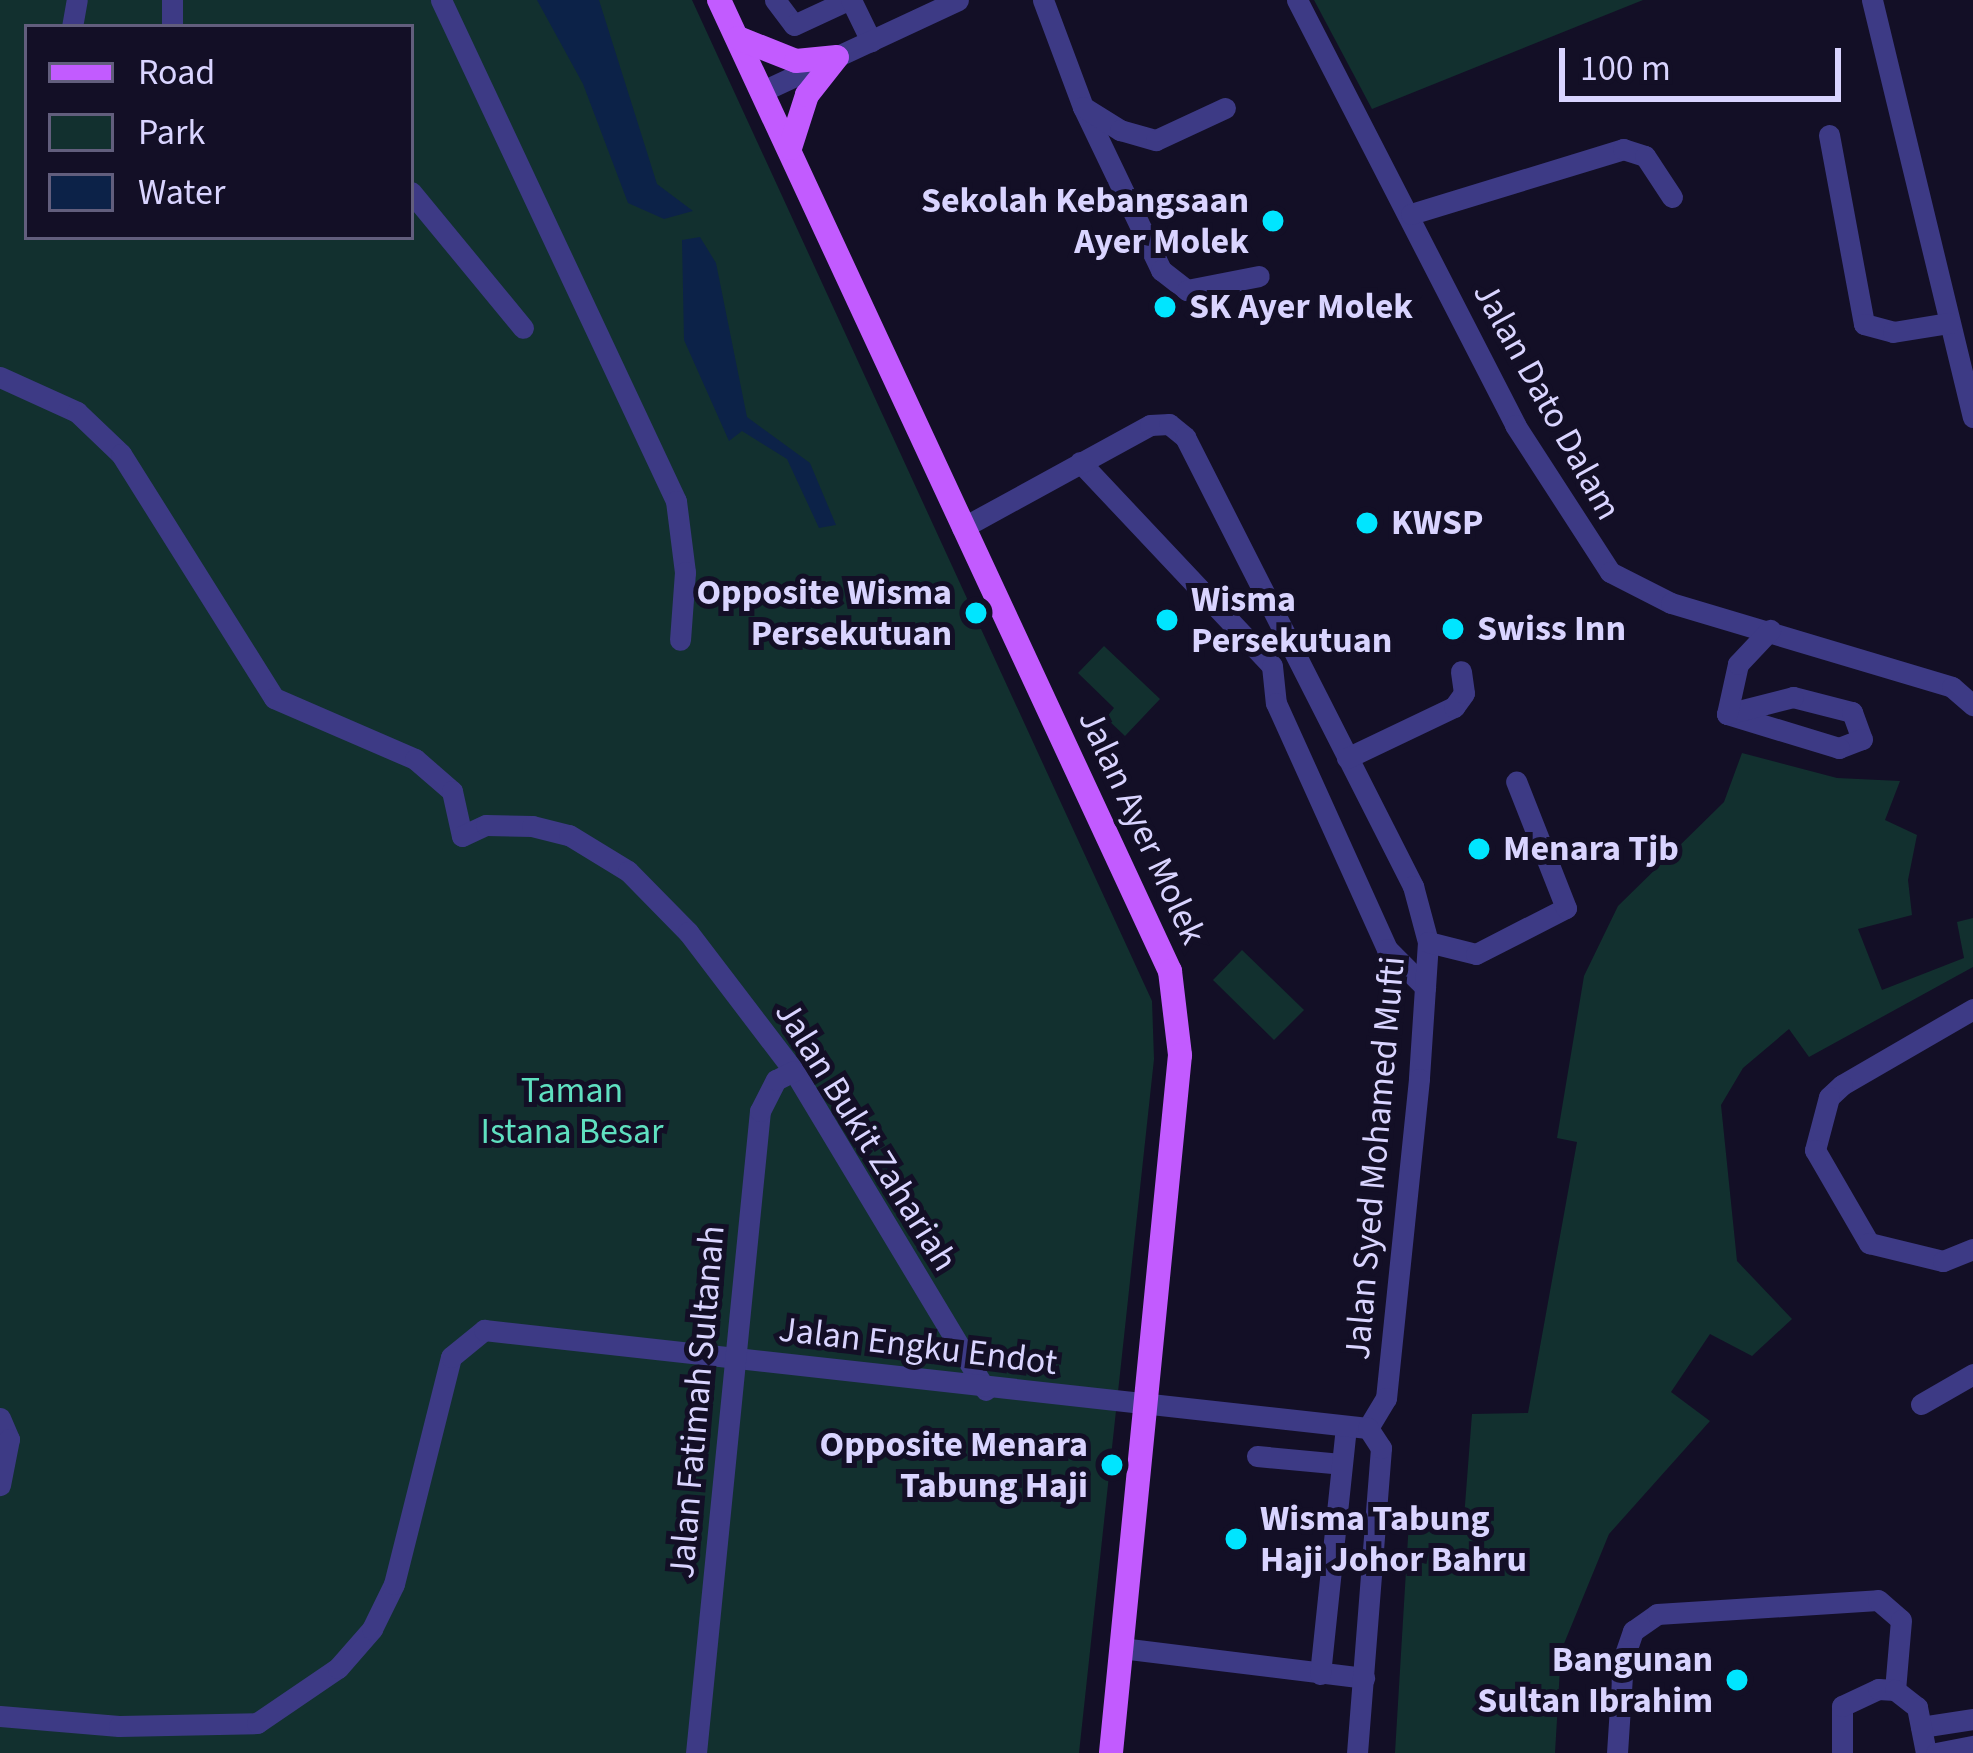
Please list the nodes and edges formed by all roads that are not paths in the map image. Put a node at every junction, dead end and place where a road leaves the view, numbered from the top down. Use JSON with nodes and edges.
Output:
{"nodes":[{"id":1,"x":441,"y":0,"type":"edge"},
{"id":2,"x":719,"y":0,"type":"edge"},
{"id":3,"x":775,"y":0,"type":"edge"},
{"id":4,"x":850,"y":0,"type":"edge"},
{"id":5,"x":958,"y":0,"type":"edge"},
{"id":6,"x":1043,"y":0,"type":"edge"},
{"id":7,"x":1298,"y":0,"type":"edge"},
{"id":8,"x":1872,"y":0,"type":"edge"},
{"id":9,"x":738,"y":38,"type":"junction"},
{"id":10,"x":871,"y":41,"type":"junction"},
{"id":11,"x":836,"y":57,"type":"junction"},
{"id":12,"x":763,"y":92,"type":"junction"},
{"id":13,"x":1083,"y":106,"type":"junction"},
{"id":14,"x":1226,"y":108,"type":"dead end"},
{"id":15,"x":1829,"y":135,"type":"dead end"},
{"id":16,"x":790,"y":148,"type":"junction"},
{"id":17,"x":414,"y":196,"type":"edge"},
{"id":18,"x":1672,"y":197,"type":"dead end"},
{"id":19,"x":1412,"y":214,"type":"junction"},
{"id":20,"x":1259,"y":276,"type":"dead end"},
{"id":21,"x":1948,"y":323,"type":"junction"},
{"id":22,"x":523,"y":328,"type":"dead end"},
{"id":23,"x":0,"y":377,"type":"edge"},
{"id":24,"x":1972,"y":405,"type":"edge"},
{"id":25,"x":1080,"y":462,"type":"junction"},
{"id":26,"x":962,"y":527,"type":"junction"},
{"id":27,"x":1770,"y":630,"type":"junction"},
{"id":28,"x":680,"y":640,"type":"dead end"},
{"id":29,"x":1461,"y":671,"type":"dead end"},
{"id":30,"x":1963,"y":684,"type":"edge"},
{"id":31,"x":1973,"y":705,"type":"edge"},
{"id":32,"x":1726,"y":714,"type":"junction"},
{"id":33,"x":1347,"y":758,"type":"junction"},
{"id":34,"x":1516,"y":781,"type":"dead end"},
{"id":35,"x":1428,"y":942,"type":"junction"},
{"id":36,"x":1425,"y":987,"type":"junction"},
{"id":37,"x":1973,"y":1009,"type":"edge"},
{"id":38,"x":794,"y":1071,"type":"junction"},
{"id":39,"x":1973,"y":1249,"type":"edge"},
{"id":40,"x":737,"y":1356,"type":"junction"},
{"id":41,"x":1973,"y":1375,"type":"edge"},
{"id":42,"x":986,"y":1390,"type":"junction"},
{"id":43,"x":1922,"y":1403,"type":"dead end"},
{"id":44,"x":1144,"y":1409,"type":"junction"},
{"id":45,"x":0,"y":1418,"type":"edge"},
{"id":46,"x":1357,"y":1427,"type":"junction"},
{"id":47,"x":1257,"y":1456,"type":"dead end"},
{"id":48,"x":1341,"y":1464,"type":"junction"},
{"id":49,"x":0,"y":1485,"type":"edge"},
{"id":50,"x":1121,"y":1648,"type":"junction"},
{"id":51,"x":1320,"y":1674,"type":"junction"},
{"id":52,"x":1364,"y":1678,"type":"junction"},
{"id":53,"x":1894,"y":1690,"type":"junction"},
{"id":54,"x":0,"y":1716,"type":"edge"},
{"id":55,"x":1973,"y":1719,"type":"edge"},
{"id":56,"x":1921,"y":1727,"type":"junction"},
{"id":57,"x":1973,"y":1746,"type":"edge"},
{"id":58,"x":696,"y":1753,"type":"edge"},
{"id":59,"x":1112,"y":1753,"type":"edge"},
{"id":60,"x":1358,"y":1753,"type":"edge"},
{"id":61,"x":1617,"y":1753,"type":"edge"},
{"id":62,"x":1842,"y":1753,"type":"edge"},
{"id":63,"x":1926,"y":1753,"type":"edge"},
{"id":64,"x":1936,"y":1753,"type":"edge"}],
"edges":[{"from":1,"to":28,"type":"street"},
{"from":2,"to":9,"type":"main road","name":"Jalan Ayer Molek"},
{"from":3,"to":4,"type":"street"},
{"from":4,"to":10,"type":"street"},
{"from":5,"to":10,"type":"street"},
{"from":6,"to":13,"type":"street"},
{"from":7,"to":19,"type":"street","name":"Jalan Dato Dalam"},
{"from":8,"to":21,"type":"street"},
{"from":9,"to":11,"type":"main road"},
{"from":9,"to":12,"type":"main road","name":"Jalan Ayer Molek"},
{"from":10,"to":11,"type":"street"},
{"from":11,"to":12,"type":"street"},
{"from":11,"to":16,"type":"main road"},
{"from":12,"to":16,"type":"main road","name":"Jalan Ayer Molek"},
{"from":13,"to":14,"type":"street"},
{"from":13,"to":20,"type":"street"},
{"from":15,"to":21,"type":"street"},
{"from":16,"to":26,"type":"main road","name":"Jalan Ayer Molek"},
{"from":17,"to":22,"type":"street"},
{"from":18,"to":19,"type":"street"},
{"from":19,"to":27,"type":"street","name":"Jalan Dato Dalam"},
{"from":21,"to":24,"type":"street"},
{"from":23,"to":38,"type":"street","name":"Jalan Bukit Zahariah"},
{"from":25,"to":26,"type":"street","name":"Jalan Syed Mohamed Mufti"},
{"from":25,"to":33,"type":"street","name":"Jalan Syed Mohamed Mufti"},
{"from":25,"to":36,"type":"street"},
{"from":26,"to":44,"type":"main road","name":"Jalan Ayer Molek"},
{"from":27,"to":30,"type":"street","name":"Jalan Dato Dalam"},
{"from":27,"to":32,"type":"street"},
{"from":29,"to":33,"type":"street"},
{"from":30,"to":31,"type":"street","name":"Jalan Dato Dalam"},
{"from":32,"to":32,"type":"street"},
{"from":33,"to":35,"type":"street","name":"Jalan Syed Mohamed Mufti"},
{"from":34,"to":35,"type":"street"},
{"from":35,"to":36,"type":"street","name":"Jalan Syed Mohamed Mufti"},
{"from":36,"to":46,"type":"street","name":"Jalan Syed Mohamed Mufti"},
{"from":37,"to":39,"type":"street"},
{"from":38,"to":40,"type":"street","name":"Jalan Fatimah Sultanah"},
{"from":38,"to":42,"type":"street","name":"Jalan Bukit Zahariah"},
{"from":40,"to":42,"type":"street","name":"Jalan Engku Endot"},
{"from":40,"to":54,"type":"street","name":"Jalan Engku Endot"},
{"from":40,"to":58,"type":"street","name":"Jalan Fatimah Sultanah"},
{"from":41,"to":43,"type":"street"},
{"from":42,"to":44,"type":"street","name":"Jalan Engku Endot"},
{"from":44,"to":46,"type":"street","name":"Jalan Engku Endot"},
{"from":44,"to":50,"type":"main road","name":"Jalan Ayer Molek"},
{"from":45,"to":49,"type":"street"},
{"from":46,"to":48,"type":"street","name":"Jalan Syed Mohamed Mufti"},
{"from":46,"to":52,"type":"street"},
{"from":47,"to":48,"type":"street"},
{"from":48,"to":51,"type":"street","name":"Jalan Syed Mohamed Mufti"},
{"from":50,"to":51,"type":"street"},
{"from":50,"to":59,"type":"main road","name":"Jalan Ayer Molek"},
{"from":51,"to":52,"type":"street"},
{"from":52,"to":60,"type":"street"},
{"from":53,"to":56,"type":"street"},
{"from":53,"to":61,"type":"street"},
{"from":53,"to":62,"type":"street"},
{"from":55,"to":56,"type":"street"},
{"from":56,"to":63,"type":"street"},
{"from":57,"to":64,"type":"street"}]}
